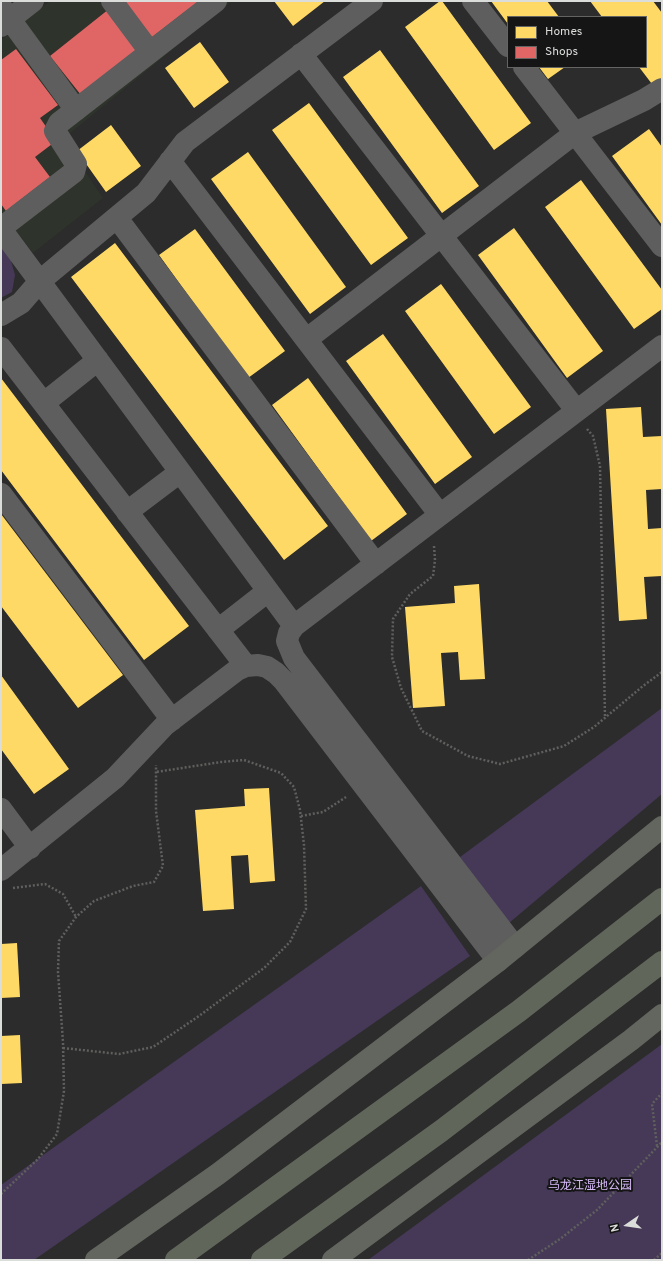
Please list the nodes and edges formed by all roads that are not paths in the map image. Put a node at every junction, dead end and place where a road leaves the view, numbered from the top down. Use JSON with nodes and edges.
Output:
{"nodes":[{"id":1,"x":33,"y":1,"type":"edge"},
{"id":2,"x":112,"y":1,"type":"edge"},
{"id":3,"x":216,"y":1,"type":"edge"},
{"id":4,"x":372,"y":1,"type":"edge"},
{"id":5,"x":473,"y":1,"type":"edge"},
{"id":6,"x":4,"y":18,"type":"edge"},
{"id":7,"x":507,"y":45,"type":"edge"},
{"id":8,"x":150,"y":52,"type":"junction"},
{"id":9,"x":301,"y":54,"type":"junction"},
{"id":10,"x":525,"y":68,"type":"edge"},
{"id":11,"x":662,"y":89,"type":"edge"},
{"id":12,"x":76,"y":110,"type":"junction"},
{"id":13,"x":575,"y":133,"type":"junction"},
{"id":14,"x":170,"y":160,"type":"junction"},
{"id":15,"x":117,"y":218,"type":"junction"},
{"id":16,"x":1,"y":228,"type":"edge"},
{"id":17,"x":442,"y":236,"type":"junction"},
{"id":18,"x":662,"y":246,"type":"edge"},
{"id":19,"x":40,"y":281,"type":"junction"},
{"id":20,"x":1,"y":315,"type":"edge"},
{"id":21,"x":307,"y":340,"type":"junction"},
{"id":22,"x":662,"y":346,"type":"edge"},
{"id":23,"x":1,"y":348,"type":"edge"},
{"id":24,"x":98,"y":360,"type":"junction"},
{"id":25,"x":44,"y":403,"type":"junction"},
{"id":26,"x":576,"y":410,"type":"junction"},
{"id":27,"x":180,"y":472,"type":"junction"},
{"id":28,"x":1,"y":494,"type":"edge"},
{"id":29,"x":127,"y":512,"type":"junction"},
{"id":30,"x":436,"y":518,"type":"junction"},
{"id":31,"x":376,"y":564,"type":"junction"},
{"id":32,"x":268,"y":591,"type":"junction"},
{"id":33,"x":294,"y":626,"type":"junction"},
{"id":34,"x":218,"y":630,"type":"junction"},
{"id":35,"x":246,"y":666,"type":"junction"},
{"id":36,"x":172,"y":720,"type":"junction"},
{"id":37,"x":1,"y":809,"type":"edge"},
{"id":38,"x":662,"y":827,"type":"edge"},
{"id":39,"x":30,"y":848,"type":"junction"},
{"id":40,"x":6,"y":879,"type":"edge"},
{"id":41,"x":662,"y":899,"type":"edge"},
{"id":42,"x":515,"y":947,"type":"junction"},
{"id":43,"x":498,"y":961,"type":"junction"},
{"id":44,"x":662,"y":962,"type":"edge"},
{"id":45,"x":662,"y":1014,"type":"edge"},
{"id":46,"x":96,"y":1260,"type":"edge"},
{"id":47,"x":176,"y":1260,"type":"edge"},
{"id":48,"x":262,"y":1260,"type":"edge"},
{"id":49,"x":333,"y":1260,"type":"edge"}],
"edges":[{"from":1,"to":6,"type":"street"},
{"from":2,"to":8,"type":"street"},
{"from":3,"to":8,"type":"street"},
{"from":4,"to":9,"type":"street"},
{"from":5,"to":7,"type":"street"},
{"from":6,"to":12,"type":"street"},
{"from":8,"to":12,"type":"street"},
{"from":9,"to":14,"type":"street"},
{"from":9,"to":17,"type":"street"},
{"from":10,"to":13,"type":"street"},
{"from":11,"to":13,"type":"street"},
{"from":12,"to":16,"type":"street"},
{"from":13,"to":17,"type":"street"},
{"from":13,"to":18,"type":"street"},
{"from":14,"to":15,"type":"street"},
{"from":14,"to":21,"type":"street"},
{"from":15,"to":19,"type":"street"},
{"from":15,"to":31,"type":"street"},
{"from":16,"to":19,"type":"street"},
{"from":17,"to":21,"type":"street"},
{"from":17,"to":26,"type":"street"},
{"from":19,"to":20,"type":"street"},
{"from":19,"to":24,"type":"street"},
{"from":21,"to":30,"type":"street"},
{"from":22,"to":26,"type":"street"},
{"from":23,"to":25,"type":"street"},
{"from":24,"to":25,"type":"street"},
{"from":24,"to":27,"type":"street"},
{"from":25,"to":29,"type":"street"},
{"from":26,"to":30,"type":"street"},
{"from":27,"to":29,"type":"street"},
{"from":27,"to":32,"type":"street"},
{"from":28,"to":36,"type":"street"},
{"from":29,"to":34,"type":"street"},
{"from":30,"to":31,"type":"street"},
{"from":31,"to":33,"type":"street"},
{"from":32,"to":33,"type":"street"},
{"from":32,"to":34,"type":"street"},
{"from":33,"to":42,"type":"street"},
{"from":34,"to":35,"type":"street"},
{"from":35,"to":36,"type":"street"},
{"from":35,"to":43,"type":"street"},
{"from":36,"to":39,"type":"street"},
{"from":37,"to":39,"type":"street"},
{"from":38,"to":42,"type":"main road"},
{"from":39,"to":40,"type":"street"},
{"from":41,"to":47,"type":"highway"},
{"from":42,"to":43,"type":"main road"},
{"from":43,"to":46,"type":"main road"},
{"from":44,"to":48,"type":"highway"},
{"from":45,"to":49,"type":"main road"}]}
